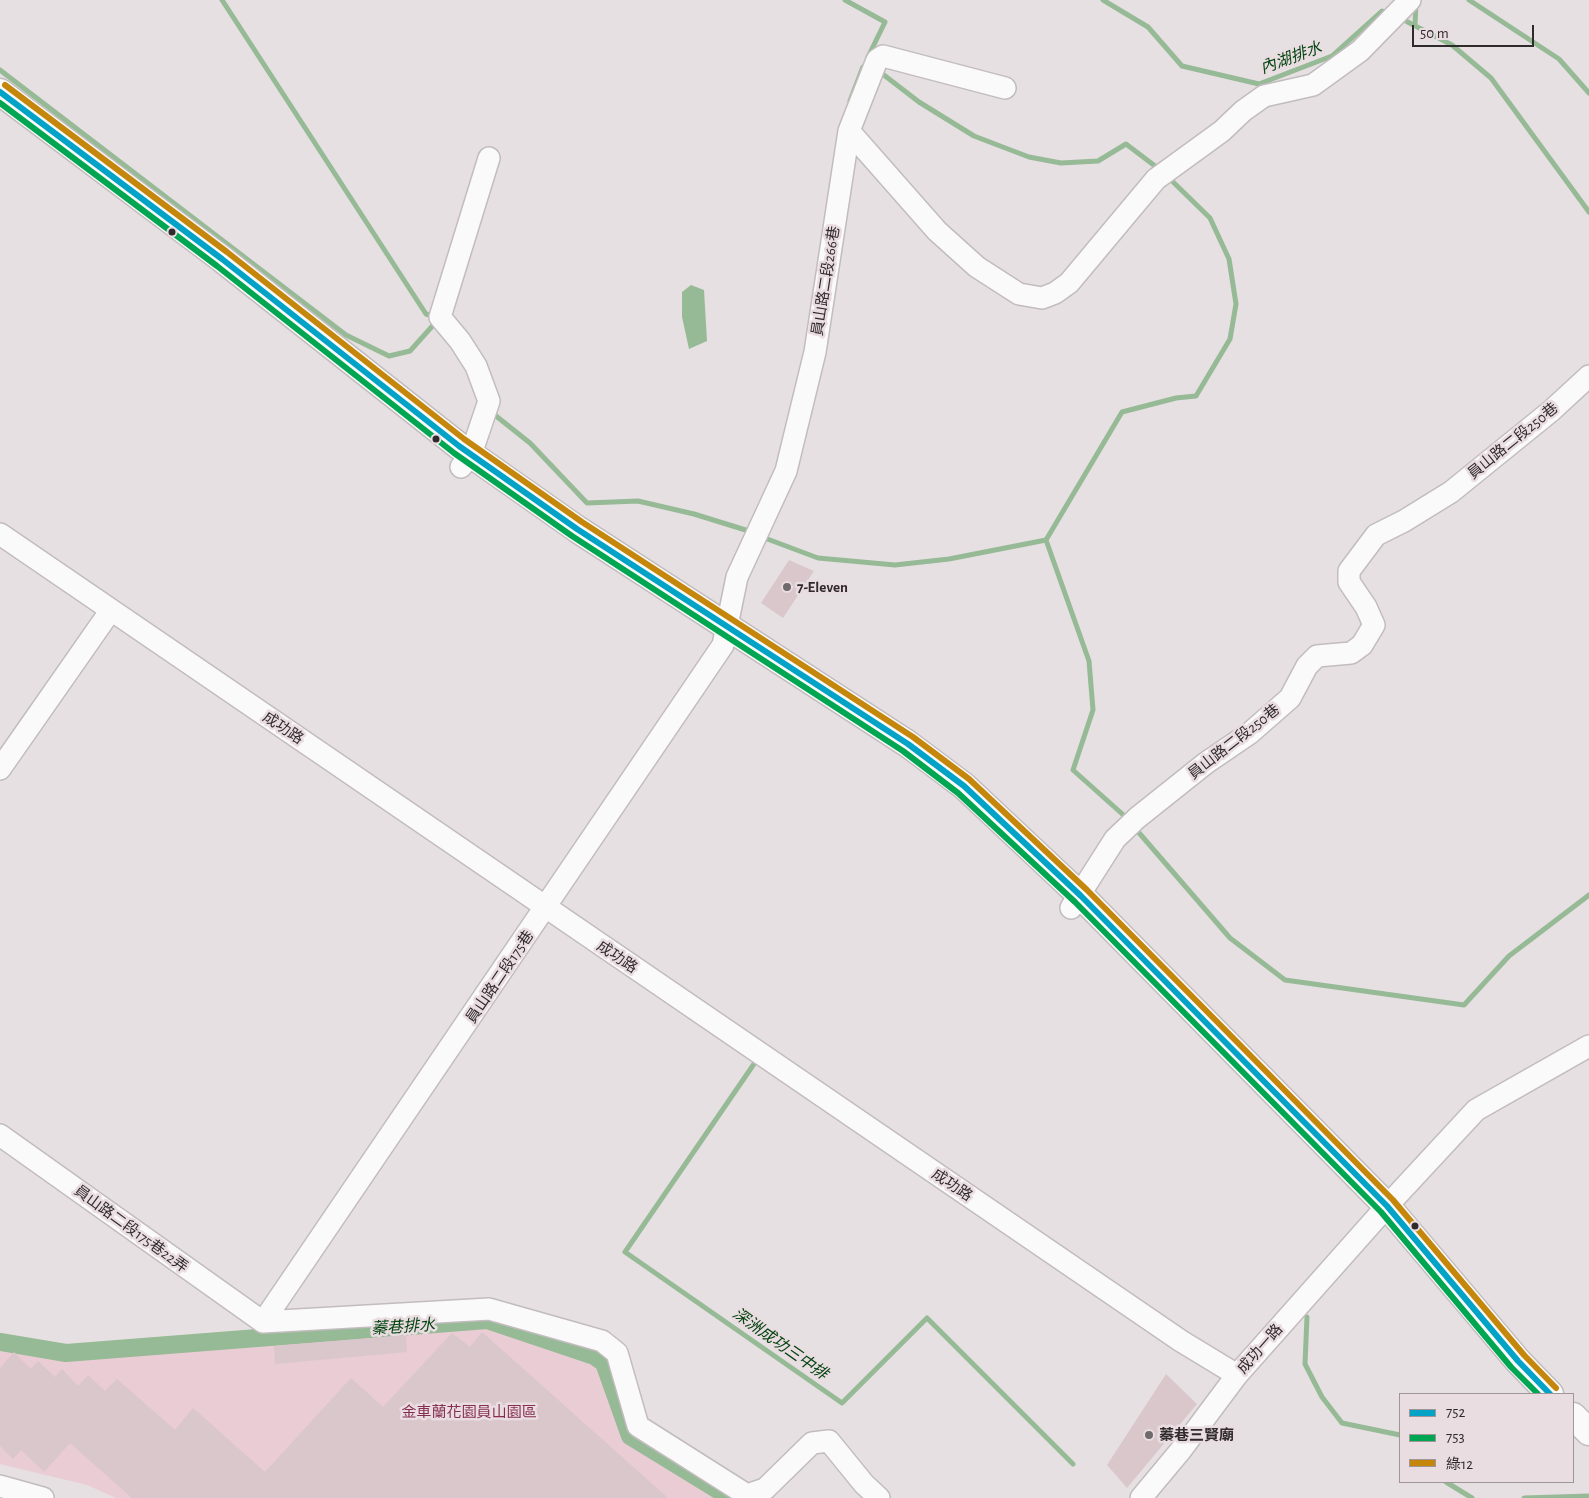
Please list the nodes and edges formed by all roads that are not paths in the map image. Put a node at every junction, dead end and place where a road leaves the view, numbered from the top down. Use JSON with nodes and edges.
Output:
{"nodes":[{"id":1,"x":1398,"y":8,"type":"edge"},
{"id":2,"x":1005,"y":88,"type":"dead end"},
{"id":3,"x":0,"y":92,"type":"edge"},
{"id":4,"x":0,"y":108,"type":"edge"},
{"id":5,"x":849,"y":131,"type":"junction"},
{"id":6,"x":489,"y":158,"type":"dead end"},
{"id":7,"x":1589,"y":376,"type":"edge"},
{"id":8,"x":466,"y":460,"type":"junction"},
{"id":9,"x":0,"y":534,"type":"edge"},
{"id":10,"x":111,"y":610,"type":"junction"},
{"id":11,"x":725,"y":636,"type":"junction"},
{"id":12,"x":0,"y":768,"type":"edge"},
{"id":13,"x":1076,"y":902,"type":"junction"},
{"id":14,"x":546,"y":908,"type":"junction"},
{"id":15,"x":1589,"y":1046,"type":"edge"},
{"id":16,"x":0,"y":1135,"type":"edge"},
{"id":17,"x":1381,"y":1212,"type":"junction"},
{"id":18,"x":263,"y":1322,"type":"junction"},
{"id":19,"x":1237,"y":1376,"type":"junction"},
{"id":20,"x":1528,"y":1393,"type":"edge"},
{"id":21,"x":1549,"y":1393,"type":"edge"},
{"id":22,"x":1574,"y":1417,"type":"edge"},
{"id":23,"x":1589,"y":1432,"type":"edge"},
{"id":24,"x":1574,"y":1437,"type":"edge"},
{"id":25,"x":1589,"y":1450,"type":"edge"},
{"id":26,"x":0,"y":1486,"type":"edge"},
{"id":27,"x":44,"y":1498,"type":"edge"},
{"id":28,"x":879,"y":1498,"type":"edge"},
{"id":29,"x":1141,"y":1498,"type":"edge"}],
"edges":[{"from":1,"to":5,"type":"street"},
{"from":2,"to":5,"type":"street","name":"員山路二段266巷"},
{"from":3,"to":8,"type":"main road"},
{"from":4,"to":8,"type":"main road"},
{"from":5,"to":11,"type":"street","name":"員山路二段266巷"},
{"from":6,"to":8,"type":"street"},
{"from":7,"to":13,"type":"street","name":"員山路二段250巷"},
{"from":8,"to":11,"type":"main road"},
{"from":9,"to":10,"type":"street","name":"成功路"},
{"from":10,"to":12,"type":"street"},
{"from":10,"to":14,"type":"street","name":"成功路"},
{"from":11,"to":13,"type":"main road"},
{"from":11,"to":14,"type":"street","name":"員山路二段175巷"},
{"from":13,"to":17,"type":"main road"},
{"from":14,"to":18,"type":"street","name":"員山路二段175巷"},
{"from":14,"to":19,"type":"street","name":"成功路"},
{"from":15,"to":17,"type":"street","name":"成功一路"},
{"from":16,"to":18,"type":"street","name":"員山路二段175巷22弄"},
{"from":17,"to":19,"type":"street","name":"成功一路"},
{"from":17,"to":20,"type":"main road"},
{"from":17,"to":21,"type":"main road"},
{"from":18,"to":28,"type":"street"},
{"from":19,"to":29,"type":"street","name":"成功一路"},
{"from":22,"to":23,"type":"main road"},
{"from":24,"to":25,"type":"main road"},
{"from":26,"to":27,"type":"street"}]}
